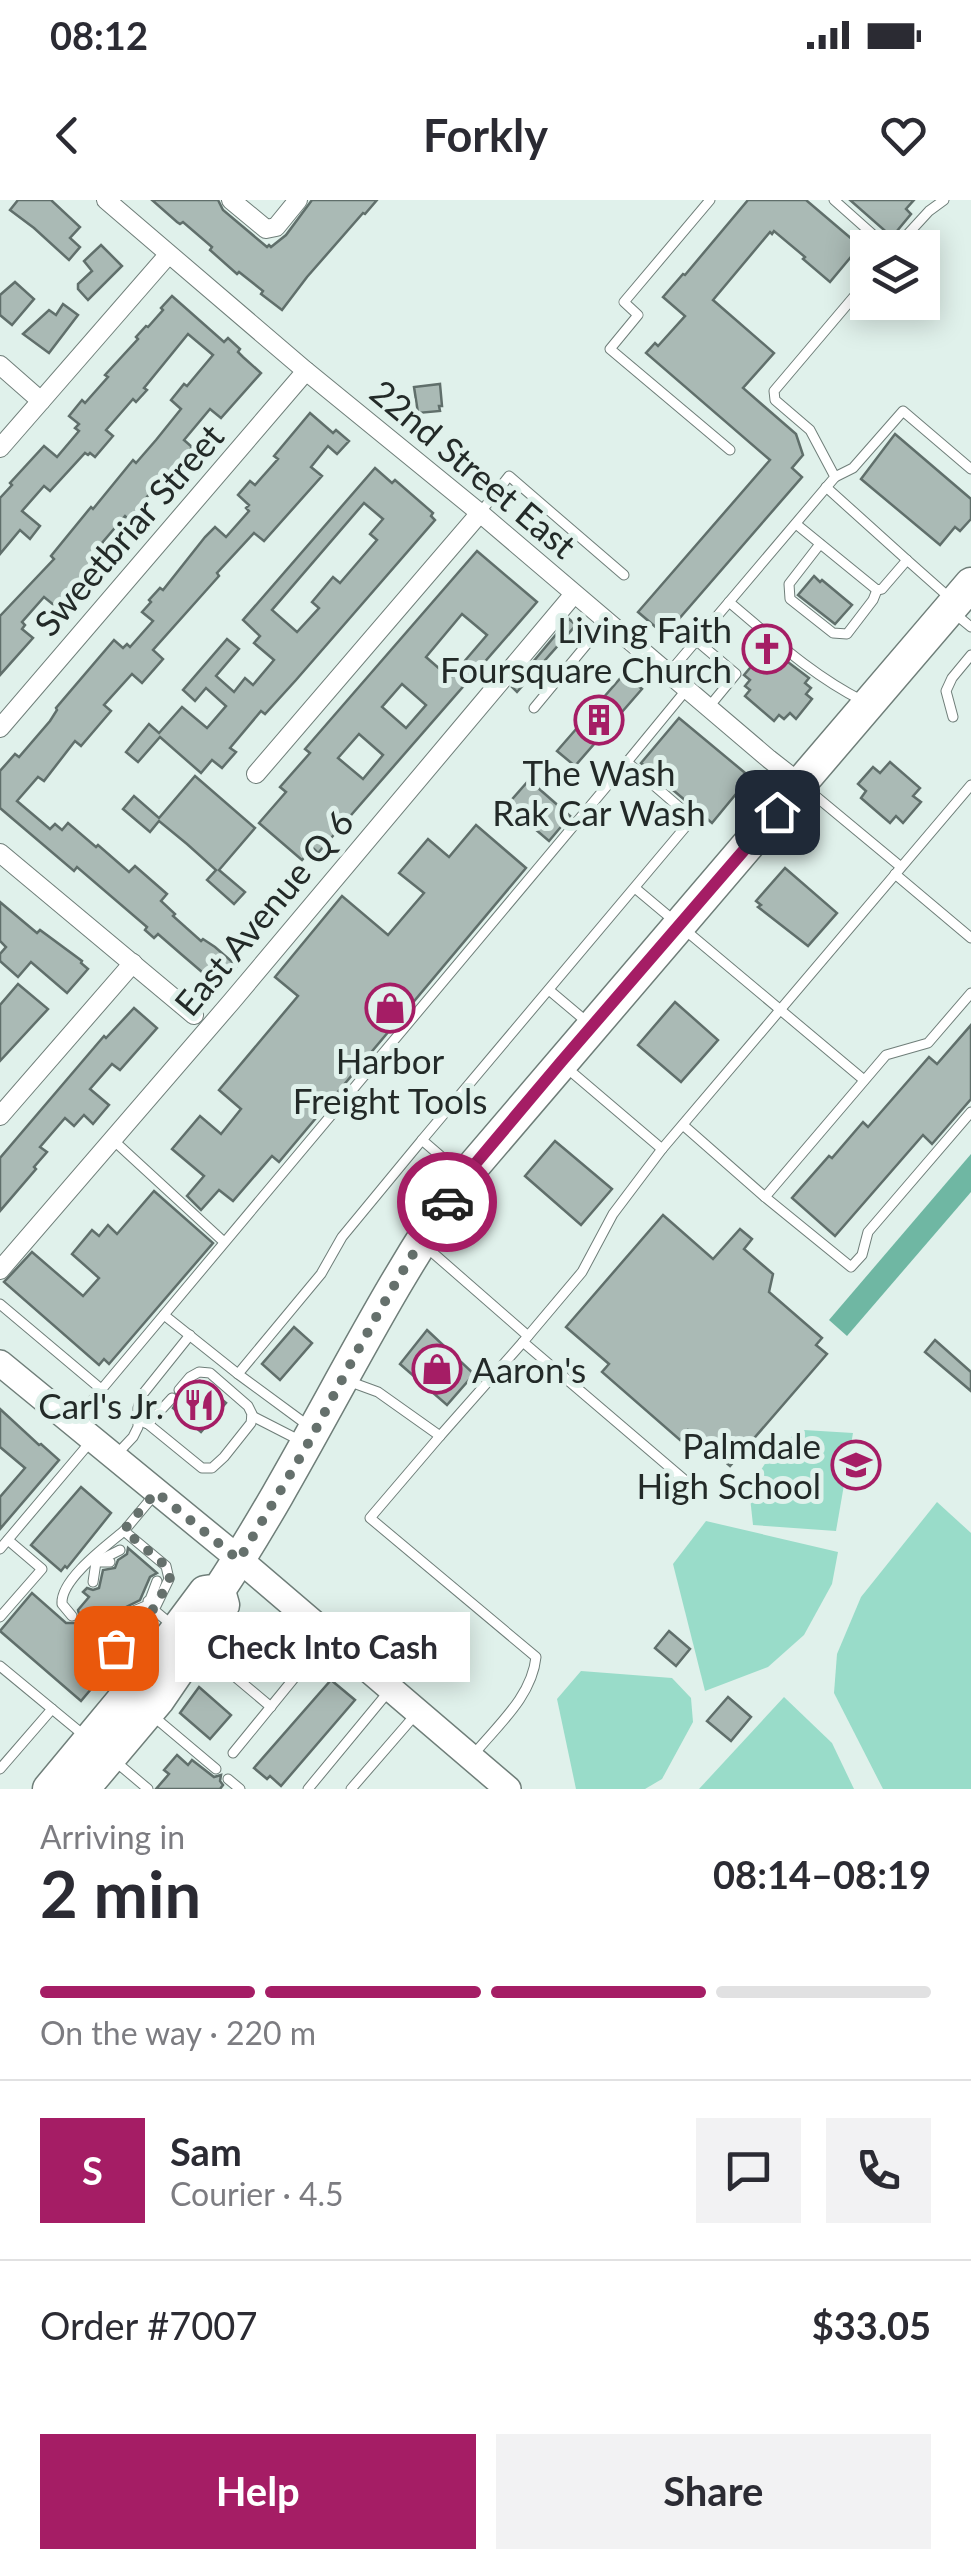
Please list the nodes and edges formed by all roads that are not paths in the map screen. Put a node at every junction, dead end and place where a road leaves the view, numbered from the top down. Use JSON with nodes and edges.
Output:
{"nodes":[{"id":1,"x":106,"y":200,"type":"edge"},
{"id":2,"x":230,"y":200,"type":"edge"},
{"id":3,"x":298,"y":200,"type":"edge"},
{"id":4,"x":710,"y":200,"type":"edge"},
{"id":5,"x":834,"y":200,"type":"edge"},
{"id":6,"x":944,"y":200,"type":"edge"},
{"id":7,"x":870,"y":230,"type":"edge"},
{"id":8,"x":910,"y":230,"type":"edge"},
{"id":9,"x":168,"y":255,"type":"junction"},
{"id":10,"x":850,"y":301,"type":"edge"},
{"id":11,"x":0,"y":366,"type":"edge"},
{"id":12,"x":306,"y":372,"type":"junction"},
{"id":13,"x":41,"y":401,"type":"junction"},
{"id":14,"x":0,"y":448,"type":"edge"},
{"id":15,"x":730,"y":450,"type":"dead end"},
{"id":16,"x":971,"y":469,"type":"edge"},
{"id":17,"x":835,"y":477,"type":"junction"},
{"id":18,"x":826,"y":487,"type":"junction"},
{"id":19,"x":480,"y":514,"type":"junction"},
{"id":20,"x":796,"y":524,"type":"junction"},
{"id":21,"x":820,"y":544,"type":"junction"},
{"id":22,"x":908,"y":560,"type":"junction"},
{"id":23,"x":624,"y":575,"type":"dead end"},
{"id":24,"x":877,"y":590,"type":"junction"},
{"id":25,"x":574,"y":594,"type":"junction"},
{"id":26,"x":730,"y":602,"type":"junction"},
{"id":27,"x":962,"y":606,"type":"edge"},
{"id":28,"x":606,"y":621,"type":"junction"},
{"id":29,"x":696,"y":641,"type":"junction"},
{"id":30,"x":971,"y":655,"type":"edge"},
{"id":31,"x":668,"y":674,"type":"junction"},
{"id":32,"x":687,"y":689,"type":"junction"},
{"id":33,"x":869,"y":704,"type":"junction"},
{"id":34,"x":534,"y":708,"type":"dead end"},
{"id":35,"x":708,"y":708,"type":"junction"},
{"id":36,"x":953,"y":717,"type":"dead end"},
{"id":37,"x":0,"y":728,"type":"edge"},
{"id":38,"x":626,"y":762,"type":"junction"},
{"id":39,"x":256,"y":774,"type":"dead end"},
{"id":40,"x":801,"y":784,"type":"junction"},
{"id":41,"x":971,"y":785,"type":"edge"},
{"id":42,"x":0,"y":853,"type":"edge"},
{"id":43,"x":898,"y":870,"type":"junction"},
{"id":44,"x":634,"y":888,"type":"junction"},
{"id":45,"x":679,"y":926,"type":"junction"},
{"id":46,"x":969,"y":933,"type":"edge"},
{"id":47,"x":133,"y":962,"type":"junction"},
{"id":48,"x":549,"y":990,"type":"junction"},
{"id":49,"x":971,"y":992,"type":"edge"},
{"id":50,"x":780,"y":1010,"type":"junction"},
{"id":51,"x":194,"y":1016,"type":"dead end"},
{"id":52,"x":593,"y":1027,"type":"junction"},
{"id":53,"x":561,"y":1062,"type":"junction"},
{"id":54,"x":864,"y":1080,"type":"junction"},
{"id":55,"x":971,"y":1112,"type":"edge"},
{"id":56,"x":0,"y":1116,"type":"edge"},
{"id":57,"x":683,"y":1126,"type":"junction"},
{"id":58,"x":112,"y":1139,"type":"junction"},
{"id":59,"x":422,"y":1140,"type":"junction"},
{"id":60,"x":662,"y":1150,"type":"junction"},
{"id":61,"x":465,"y":1176,"type":"junction"},
{"id":62,"x":766,"y":1197,"type":"junction"},
{"id":63,"x":224,"y":1242,"type":"junction"},
{"id":64,"x":421,"y":1242,"type":"junction"},
{"id":65,"x":0,"y":1270,"type":"edge"},
{"id":66,"x":0,"y":1304,"type":"edge"},
{"id":67,"x":164,"y":1314,"type":"junction"},
{"id":68,"x":190,"y":1336,"type":"junction"},
{"id":69,"x":526,"y":1339,"type":"junction"},
{"id":70,"x":2,"y":1367,"type":"edge"},
{"id":71,"x":238,"y":1374,"type":"junction"},
{"id":72,"x":341,"y":1378,"type":"junction"},
{"id":73,"x":102,"y":1390,"type":"junction"},
{"id":74,"x":252,"y":1416,"type":"junction"},
{"id":75,"x":144,"y":1423,"type":"junction"},
{"id":76,"x":83,"y":1431,"type":"junction"},
{"id":77,"x":440,"y":1436,"type":"junction"},
{"id":78,"x":311,"y":1437,"type":"junction"},
{"id":79,"x":114,"y":1457,"type":"junction"},
{"id":80,"x":687,"y":1482,"type":"dead end"},
{"id":81,"x":156,"y":1492,"type":"junction"},
{"id":82,"x":124,"y":1530,"type":"junction"},
{"id":83,"x":8,"y":1540,"type":"junction"},
{"id":84,"x":0,"y":1549,"type":"edge"},
{"id":85,"x":120,"y":1550,"type":"dead end"},
{"id":86,"x":94,"y":1560,"type":"junction"},
{"id":87,"x":239,"y":1560,"type":"junction"},
{"id":88,"x":110,"y":1562,"type":"dead end"},
{"id":89,"x":157,"y":1581,"type":"dead end"},
{"id":90,"x":92,"y":1582,"type":"dead end"},
{"id":91,"x":129,"y":1614,"type":"dead end"},
{"id":92,"x":72,"y":1616,"type":"dead end"},
{"id":93,"x":164,"y":1616,"type":"junction"},
{"id":94,"x":0,"y":1618,"type":"edge"},
{"id":95,"x":328,"y":1636,"type":"junction"},
{"id":96,"x":99,"y":1639,"type":"dead end"},
{"id":97,"x":0,"y":1666,"type":"edge"},
{"id":98,"x":391,"y":1689,"type":"junction"},
{"id":99,"x":271,"y":1706,"type":"junction"},
{"id":100,"x":52,"y":1709,"type":"junction"},
{"id":101,"x":148,"y":1712,"type":"junction"},
{"id":102,"x":418,"y":1712,"type":"junction"},
{"id":103,"x":100,"y":1749,"type":"junction"},
{"id":104,"x":233,"y":1753,"type":"dead end"},
{"id":105,"x":471,"y":1757,"type":"junction"},
{"id":106,"x":0,"y":1769,"type":"edge"},
{"id":107,"x":216,"y":1769,"type":"dead end"},
{"id":108,"x":228,"y":1779,"type":"dead end"},
{"id":109,"x":49,"y":1789,"type":"edge"},
{"id":110,"x":65,"y":1789,"type":"edge"},
{"id":111,"x":83,"y":1789,"type":"edge"},
{"id":112,"x":148,"y":1789,"type":"edge"},
{"id":113,"x":240,"y":1789,"type":"edge"},
{"id":114,"x":308,"y":1789,"type":"edge"},
{"id":115,"x":351,"y":1789,"type":"edge"},
{"id":116,"x":508,"y":1789,"type":"edge"}],
"edges":[{"from":1,"to":9,"type":"street","name":"22nd Street East"},
{"from":2,"to":3,"type":"street"},
{"from":4,"to":15,"type":"lane"},
{"from":5,"to":7,"type":"lane"},
{"from":6,"to":8,"type":"lane"},
{"from":9,"to":12,"type":"street","name":"22nd Street East"},
{"from":9,"to":13,"type":"street"},
{"from":10,"to":17,"type":"lane"},
{"from":11,"to":13,"type":"street"},
{"from":12,"to":19,"type":"street","name":"22nd Street East"},
{"from":12,"to":37,"type":"street","name":"Sweetbriar Street"},
{"from":13,"to":14,"type":"street"},
{"from":16,"to":17,"type":"lane"},
{"from":17,"to":18,"type":"lane"},
{"from":18,"to":20,"type":"lane"},
{"from":18,"to":22,"type":"lane"},
{"from":19,"to":23,"type":"lane"},
{"from":19,"to":25,"type":"street","name":"22nd Street East"},
{"from":19,"to":39,"type":"street"},
{"from":20,"to":21,"type":"lane"},
{"from":20,"to":26,"type":"lane"},
{"from":21,"to":24,"type":"lane"},
{"from":21,"to":24,"type":"lane"},
{"from":22,"to":24,"type":"lane"},
{"from":22,"to":27,"type":"lane"},
{"from":25,"to":28,"type":"street","name":"22nd Street East"},
{"from":25,"to":58,"type":"street","name":"East Avenue Q 6"},
{"from":26,"to":29,"type":"lane"},
{"from":26,"to":33,"type":"lane"},
{"from":27,"to":33,"type":"highway"},
{"from":28,"to":31,"type":"street","name":"22nd Street East"},
{"from":28,"to":34,"type":"lane"},
{"from":29,"to":31,"type":"lane"},
{"from":29,"to":35,"type":"lane"},
{"from":30,"to":36,"type":"lane"},
{"from":31,"to":32,"type":"street","name":"22nd Street East"},
{"from":32,"to":35,"type":"street","name":"22nd Street East"},
{"from":32,"to":38,"type":"lane"},
{"from":33,"to":40,"type":"highway"},
{"from":35,"to":40,"type":"street","name":"22nd Street East"},
{"from":38,"to":44,"type":"lane"},
{"from":38,"to":63,"type":"lane"},
{"from":40,"to":43,"type":"lane"},
{"from":40,"to":45,"type":"highway"},
{"from":41,"to":43,"type":"lane"},
{"from":42,"to":47,"type":"street"},
{"from":43,"to":46,"type":"lane"},
{"from":43,"to":50,"type":"lane"},
{"from":44,"to":45,"type":"lane"},
{"from":44,"to":48,"type":"lane"},
{"from":45,"to":50,"type":"lane"},
{"from":45,"to":52,"type":"highway"},
{"from":47,"to":51,"type":"street"},
{"from":47,"to":56,"type":"street","name":"East Avenue Q 6"},
{"from":48,"to":52,"type":"lane"},
{"from":48,"to":59,"type":"lane"},
{"from":49,"to":54,"type":"lane"},
{"from":50,"to":54,"type":"lane"},
{"from":50,"to":57,"type":"lane"},
{"from":52,"to":53,"type":"highway"},
{"from":53,"to":60,"type":"lane"},
{"from":53,"to":61,"type":"highway"},
{"from":54,"to":62,"type":"lane"},
{"from":55,"to":62,"type":"lane"},
{"from":57,"to":60,"type":"lane"},
{"from":57,"to":62,"type":"lane"},
{"from":58,"to":63,"type":"lane"},
{"from":58,"to":65,"type":"street","name":"East Avenue Q 6"},
{"from":59,"to":61,"type":"lane"},
{"from":59,"to":71,"type":"lane"},
{"from":60,"to":69,"type":"lane"},
{"from":61,"to":64,"type":"highway"},
{"from":63,"to":67,"type":"lane"},
{"from":64,"to":69,"type":"lane"},
{"from":64,"to":72,"type":"highway"},
{"from":66,"to":73,"type":"lane"},
{"from":67,"to":68,"type":"lane"},
{"from":67,"to":73,"type":"lane"},
{"from":68,"to":71,"type":"lane"},
{"from":68,"to":75,"type":"lane"},
{"from":69,"to":77,"type":"lane"},
{"from":69,"to":80,"type":"lane"},
{"from":70,"to":76,"type":"street"},
{"from":71,"to":78,"type":"lane"},
{"from":72,"to":77,"type":"lane"},
{"from":72,"to":78,"type":"highway"},
{"from":73,"to":76,"type":"lane"},
{"from":74,"to":75,"type":"lane"},
{"from":74,"to":75,"type":"lane"},
{"from":74,"to":78,"type":"lane"},
{"from":75,"to":79,"type":"lane"},
{"from":76,"to":79,"type":"street"},
{"from":76,"to":83,"type":"lane"},
{"from":77,"to":105,"type":"lane"},
{"from":78,"to":87,"type":"highway"},
{"from":79,"to":81,"type":"street"},
{"from":81,"to":82,"type":"lane"},
{"from":81,"to":87,"type":"street"},
{"from":82,"to":86,"type":"lane"},
{"from":82,"to":93,"type":"lane"},
{"from":83,"to":84,"type":"lane"},
{"from":83,"to":94,"type":"lane"},
{"from":85,"to":86,"type":"lane"},
{"from":86,"to":88,"type":"lane"},
{"from":86,"to":90,"type":"lane"},
{"from":86,"to":92,"type":"lane"},
{"from":87,"to":93,"type":"highway"},
{"from":87,"to":95,"type":"street"},
{"from":89,"to":93,"type":"lane"},
{"from":91,"to":93,"type":"lane"},
{"from":93,"to":96,"type":"lane"},
{"from":93,"to":99,"type":"lane"},
{"from":93,"to":101,"type":"highway"},
{"from":93,"to":103,"type":"highway"},
{"from":95,"to":98,"type":"street"},
{"from":95,"to":99,"type":"lane"},
{"from":97,"to":100,"type":"lane"},
{"from":98,"to":102,"type":"street"},
{"from":98,"to":114,"type":"lane"},
{"from":99,"to":104,"type":"lane"},
{"from":100,"to":103,"type":"lane"},
{"from":100,"to":106,"type":"lane"},
{"from":101,"to":103,"type":"highway"},
{"from":101,"to":107,"type":"lane"},
{"from":102,"to":105,"type":"street"},
{"from":102,"to":115,"type":"lane"},
{"from":103,"to":109,"type":"highway"},
{"from":103,"to":110,"type":"highway"},
{"from":103,"to":111,"type":"highway"},
{"from":103,"to":112,"type":"lane"},
{"from":105,"to":116,"type":"street"},
{"from":108,"to":113,"type":"lane"}]}
